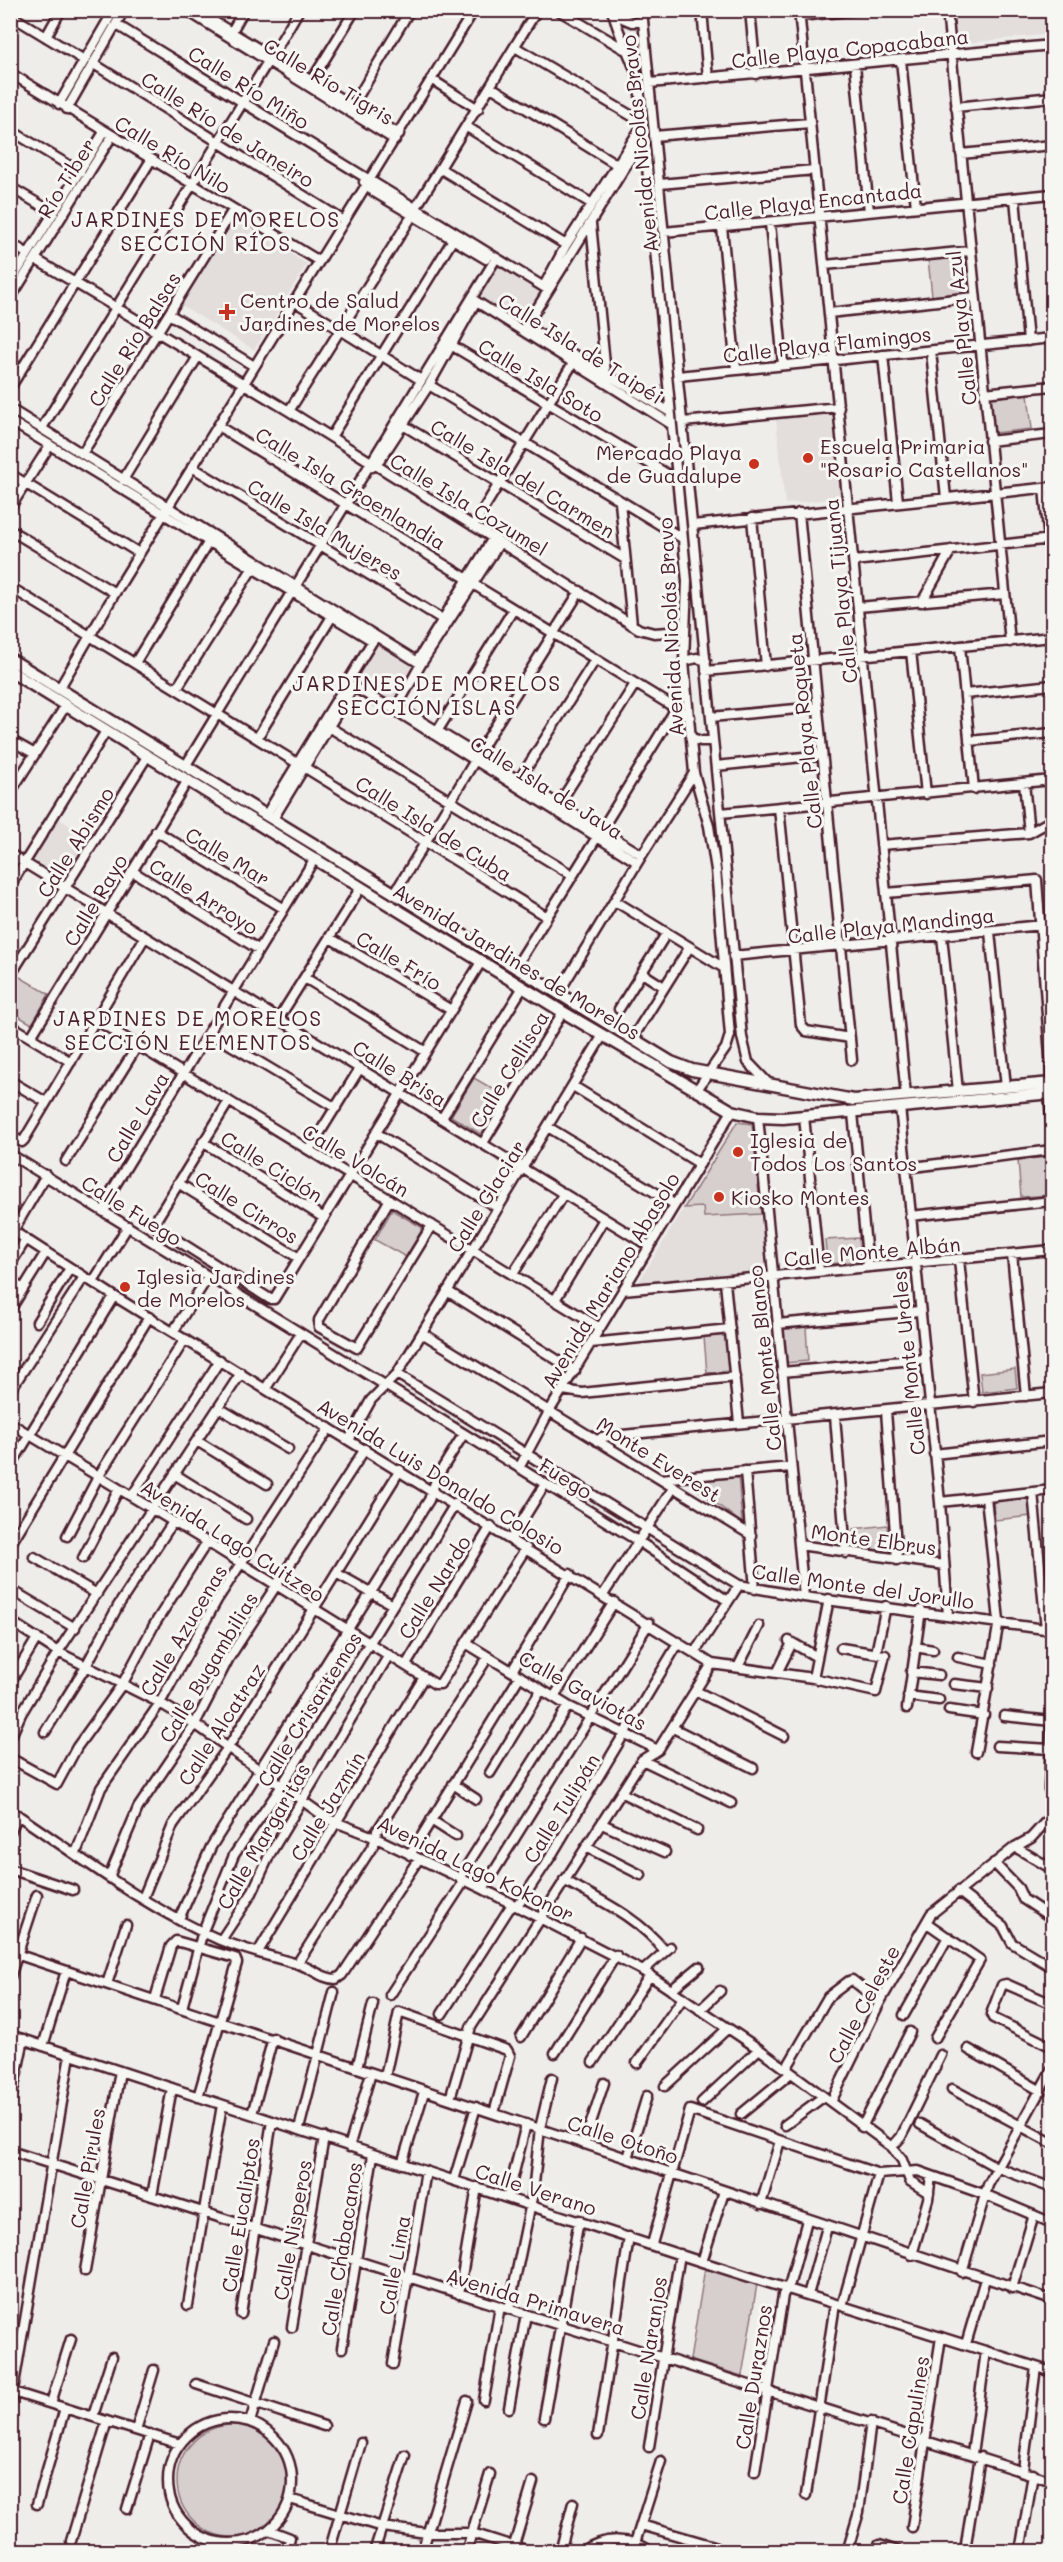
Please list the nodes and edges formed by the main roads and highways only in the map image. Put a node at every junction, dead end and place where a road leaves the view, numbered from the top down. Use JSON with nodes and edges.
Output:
{"nodes":[{"id":1,"x":10,"y":659,"type":"edge"},
{"id":2,"x":10,"y":671,"type":"edge"},
{"id":3,"x":90,"y":713,"type":"junction"},
{"id":4,"x":171,"y":755,"type":"junction"},
{"id":5,"x":165,"y":766,"type":"junction"},
{"id":6,"x":404,"y":907,"type":"junction"},
{"id":7,"x":1051,"y":1088,"type":"edge"},
{"id":8,"x":820,"y":1095,"type":"junction"},
{"id":9,"x":821,"y":1116,"type":"junction"}],
"edges":[{"from":1,"to":3,"type":"main road","name":"Avenida Jardines de Morelos"},
{"from":2,"to":3,"type":"main road","name":"Avenida Jardines de Morelos"},
{"from":3,"to":4,"type":"main road","name":"Avenida Jardines de Morelos"},
{"from":3,"to":5,"type":"main road","name":"Avenida Jardines de Morelos"},
{"from":4,"to":5,"type":"main road"},
{"from":4,"to":6,"type":"main road","name":"Avenida Jardines de Morelos"},
{"from":5,"to":6,"type":"main road","name":"Avenida Jardines de Morelos"},
{"from":6,"to":8,"type":"main road","name":"Avenida Jardines de Morelos"},
{"from":6,"to":9,"type":"main road","name":"Avenida Jardines de Morelos"},
{"from":7,"to":8,"type":"main road","name":"Avenida Jardines de Morelos"},
{"from":7,"to":9,"type":"main road","name":"Avenida Jardines de Morelos"},
{"from":8,"to":9,"type":"main road"}]}
